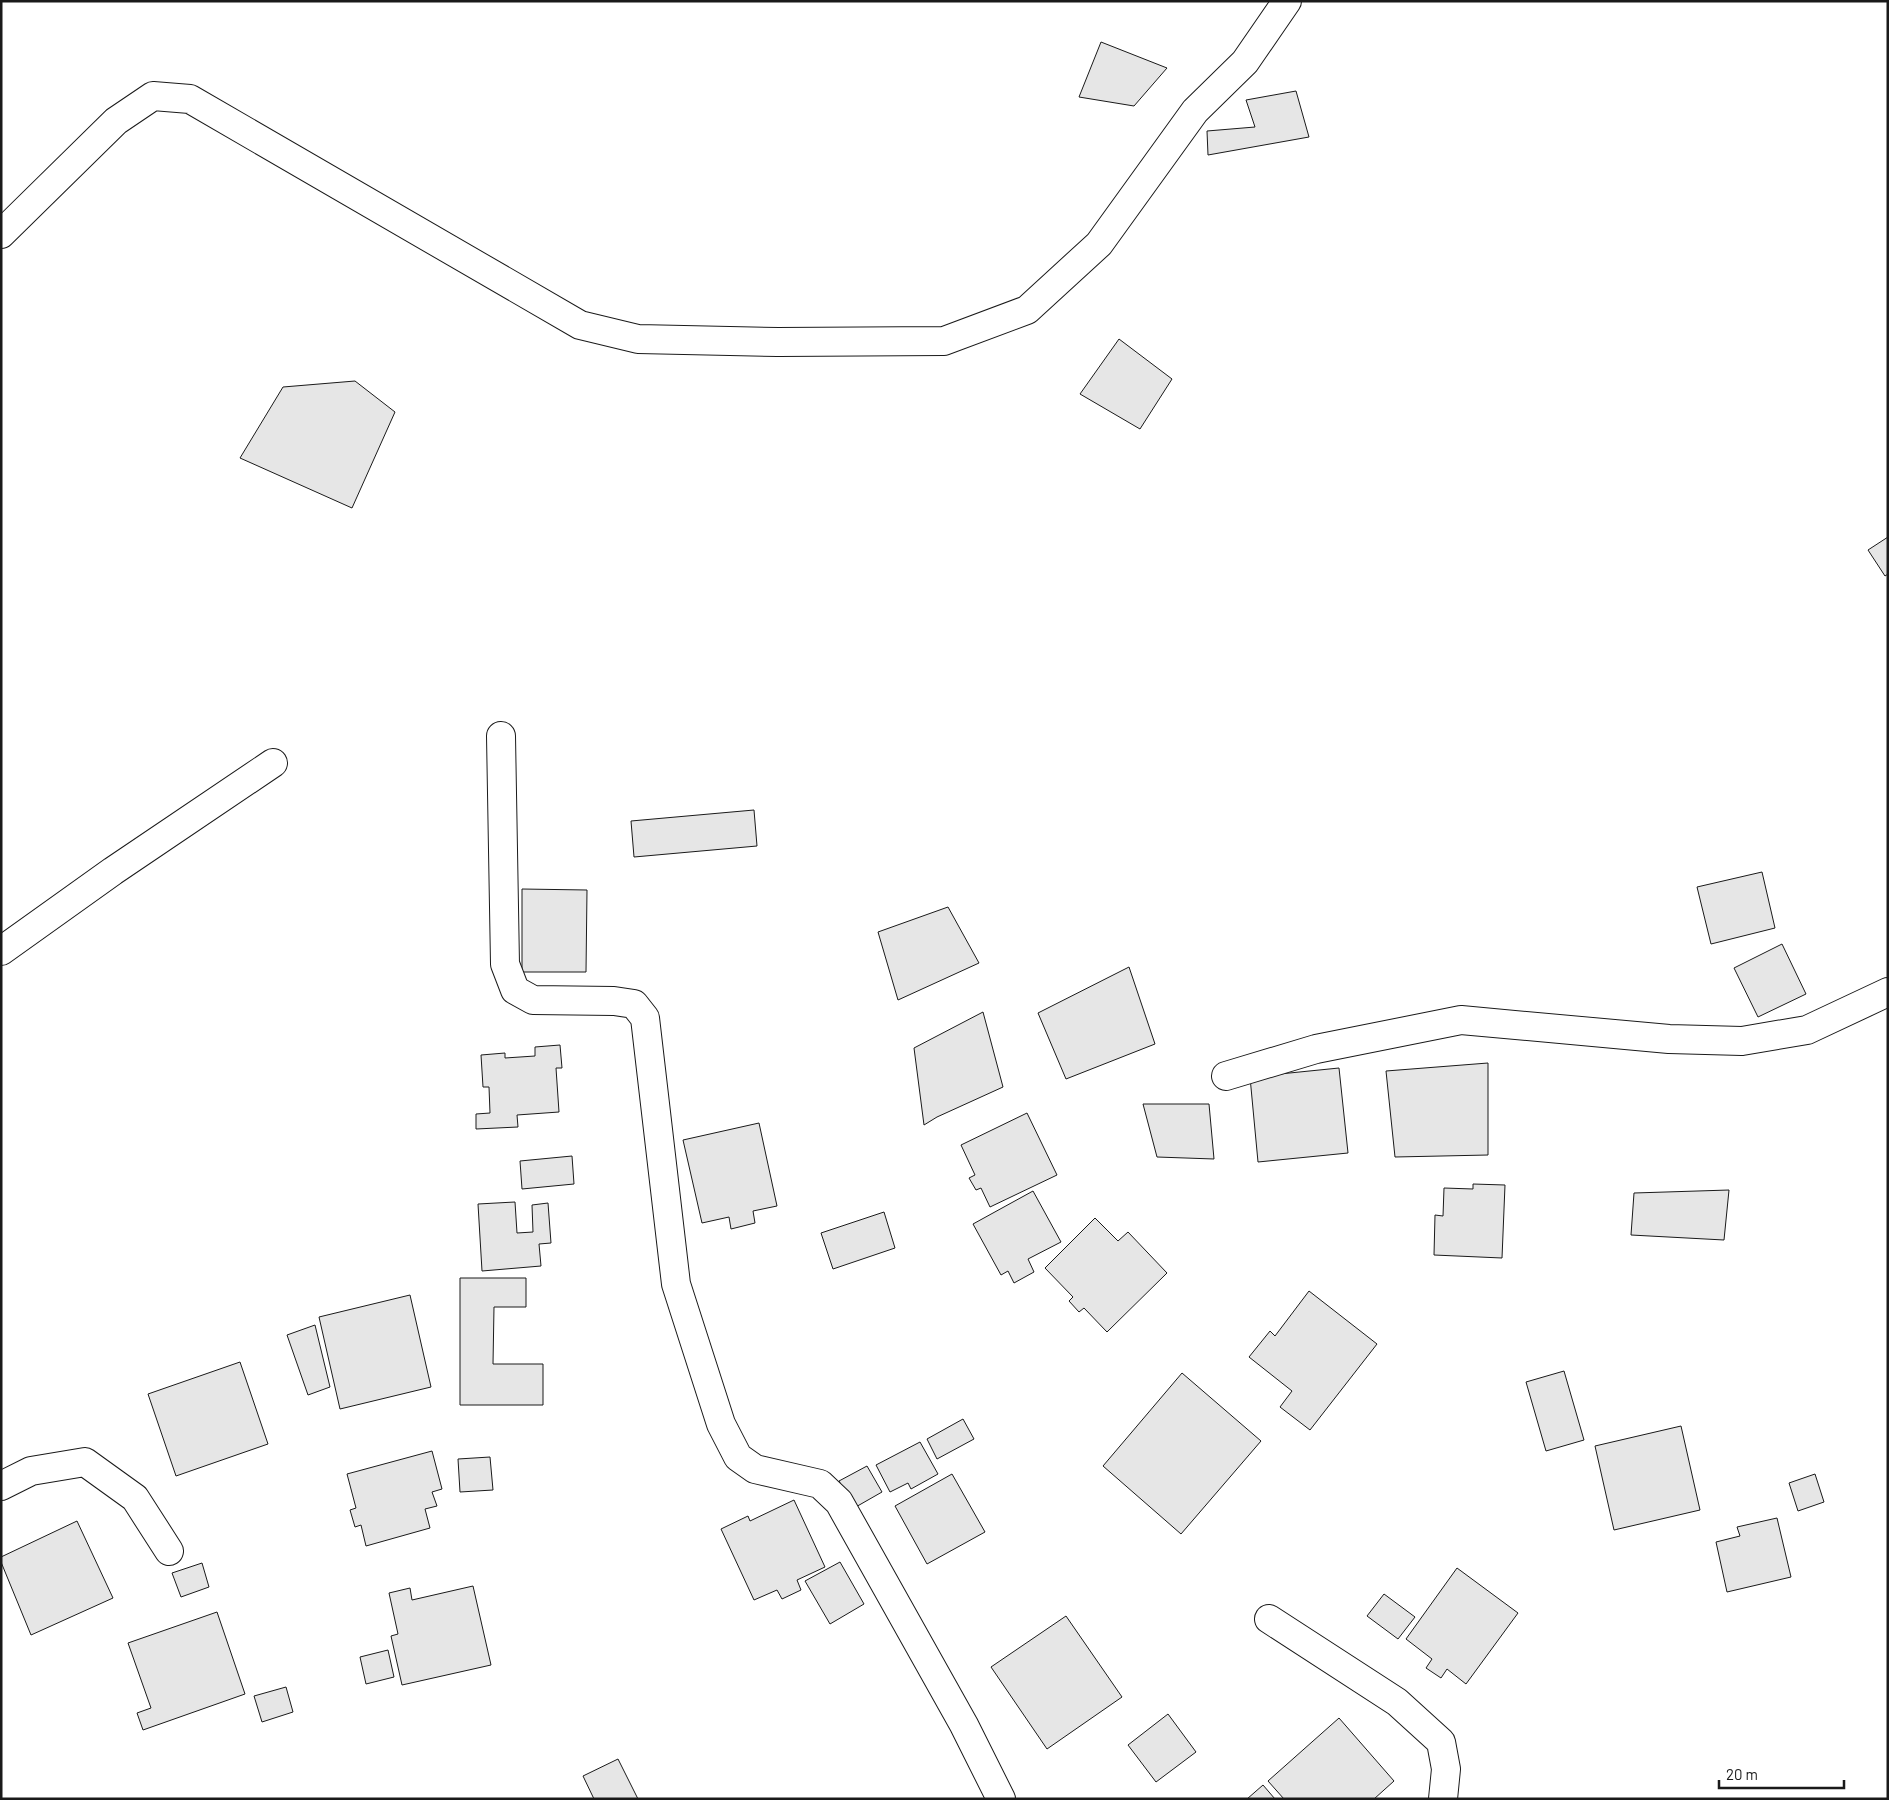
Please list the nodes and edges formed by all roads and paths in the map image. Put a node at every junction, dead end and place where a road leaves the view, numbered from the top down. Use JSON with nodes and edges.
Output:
{"nodes":[{"id":1,"x":1287,"y":1,"type":"edge"},
{"id":2,"x":1,"y":234,"type":"edge"},
{"id":3,"x":501,"y":736,"type":"dead end"},
{"id":4,"x":273,"y":763,"type":"dead end"},
{"id":5,"x":1,"y":951,"type":"edge"},
{"id":6,"x":1888,"y":992,"type":"edge"},
{"id":7,"x":1226,"y":1076,"type":"dead end"},
{"id":8,"x":1,"y":1486,"type":"edge"},
{"id":9,"x":169,"y":1551,"type":"dead end"},
{"id":10,"x":1268,"y":1618,"type":"dead end"},
{"id":11,"x":1001,"y":1799,"type":"edge"},
{"id":12,"x":1443,"y":1799,"type":"edge"}],
"edges":[{"from":1,"to":2,"type":"street"},
{"from":3,"to":11,"type":"street"},
{"from":4,"to":5,"type":"street"},
{"from":6,"to":7,"type":"street"},
{"from":8,"to":9,"type":"street"},
{"from":10,"to":12,"type":"street"}]}
